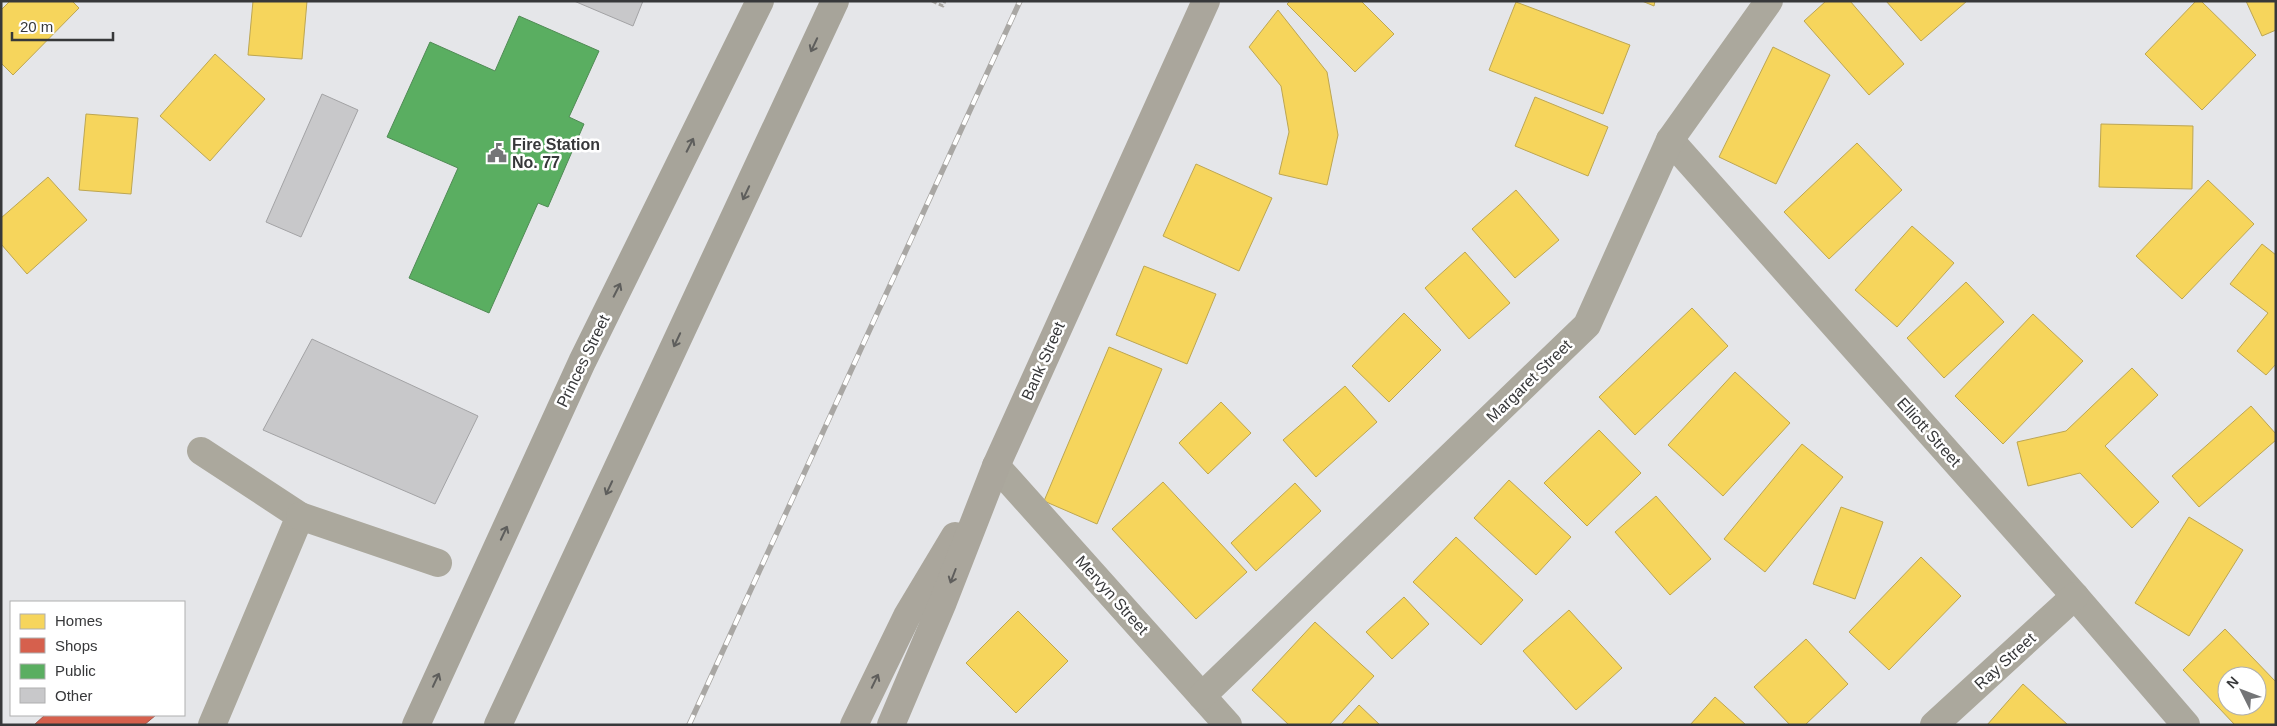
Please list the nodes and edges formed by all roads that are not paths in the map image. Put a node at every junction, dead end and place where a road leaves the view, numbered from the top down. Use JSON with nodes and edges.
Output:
{"nodes":[{"id":1,"x":760,"y":1,"type":"edge"},
{"id":2,"x":835,"y":1,"type":"edge"},
{"id":3,"x":1206,"y":1,"type":"edge"},
{"id":4,"x":1769,"y":1,"type":"edge"},
{"id":5,"x":1670,"y":140,"type":"junction"},
{"id":6,"x":201,"y":451,"type":"dead end"},
{"id":7,"x":996,"y":466,"type":"junction"},
{"id":8,"x":300,"y":516,"type":"junction"},
{"id":9,"x":438,"y":563,"type":"dead end"},
{"id":10,"x":2075,"y":596,"type":"junction"},
{"id":11,"x":1202,"y":696,"type":"junction"},
{"id":12,"x":212,"y":725,"type":"edge"},
{"id":13,"x":416,"y":725,"type":"edge"},
{"id":14,"x":498,"y":725,"type":"edge"},
{"id":15,"x":854,"y":725,"type":"edge"},
{"id":16,"x":891,"y":725,"type":"edge"},
{"id":17,"x":1228,"y":725,"type":"edge"},
{"id":18,"x":1934,"y":725,"type":"edge"},
{"id":19,"x":2186,"y":725,"type":"edge"}],
"edges":[{"from":13,"to":1,"type":"highway","name":"Princes Street","one_way":true},
{"from":2,"to":14,"type":"highway","one_way":true},
{"from":3,"to":7,"type":"main road","name":"Bank Street"},
{"from":4,"to":5,"type":"street","name":"Margaret Street"},
{"from":5,"to":10,"type":"street","name":"Elliott Street"},
{"from":5,"to":11,"type":"street","name":"Margaret Street"},
{"from":6,"to":8,"type":"street"},
{"from":7,"to":11,"type":"street","name":"Mervyn Street"},
{"from":15,"to":7,"type":"main road","one_way":true},
{"from":7,"to":16,"type":"main road","name":"Bank Street","one_way":true},
{"from":8,"to":9,"type":"street"},
{"from":8,"to":12,"type":"street"},
{"from":10,"to":18,"type":"street","name":"Ray Street"},
{"from":10,"to":19,"type":"street","name":"Elliott Street"},
{"from":11,"to":17,"type":"street","name":"Mervyn Street"}]}
